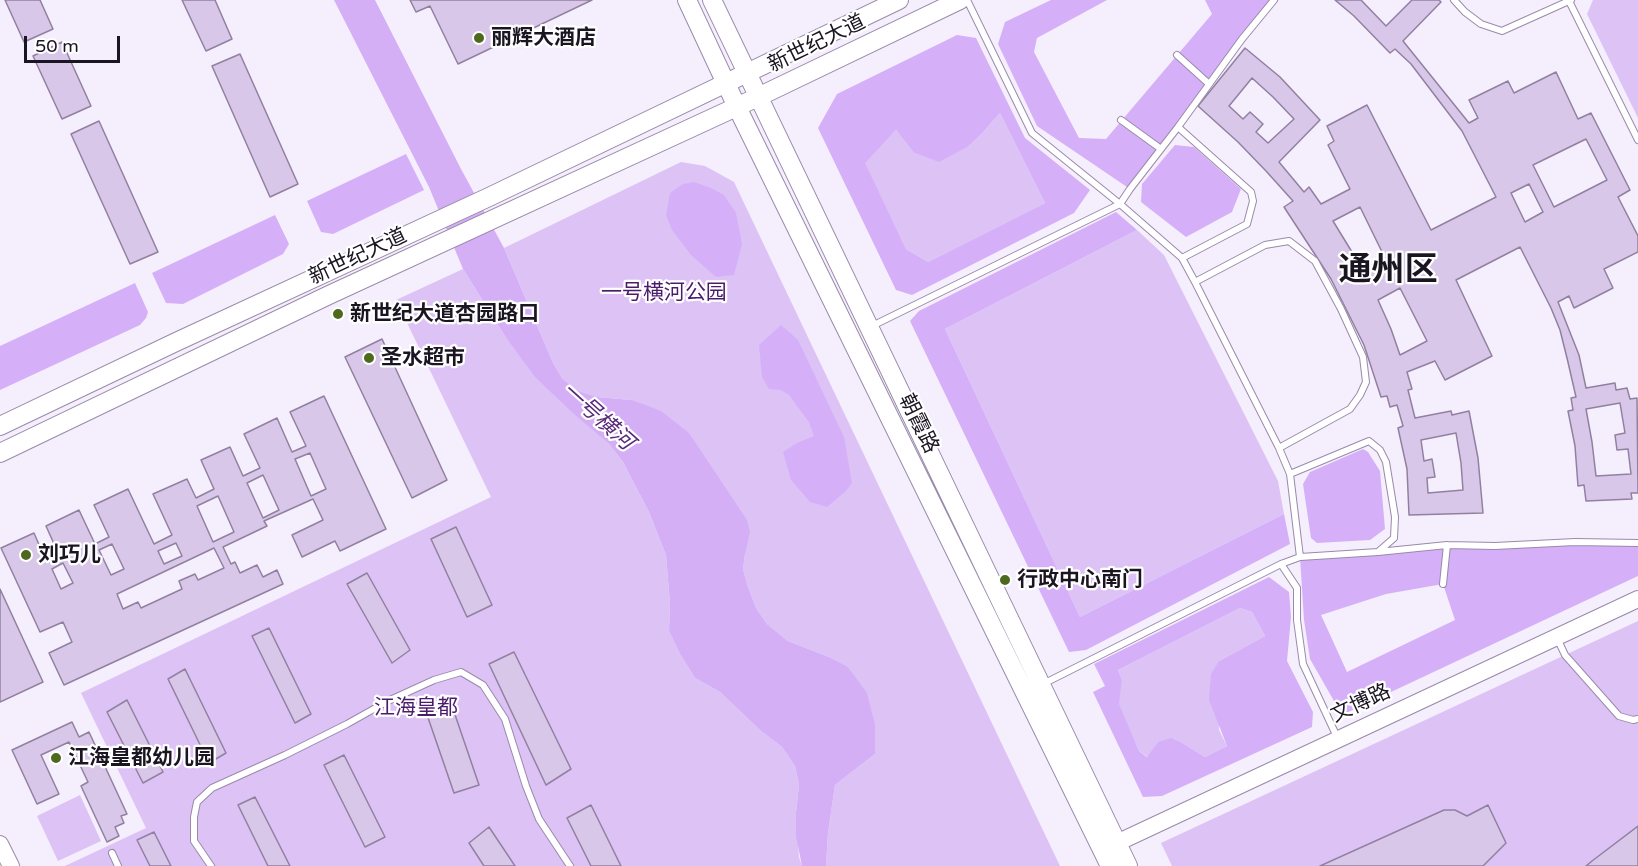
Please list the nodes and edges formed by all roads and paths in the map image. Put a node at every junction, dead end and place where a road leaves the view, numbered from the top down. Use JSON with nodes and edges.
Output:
{"nodes":[{"id":1,"x":687,"y":0,"type":"edge"},
{"id":2,"x":712,"y":0,"type":"edge"},
{"id":3,"x":899,"y":0,"type":"edge"},
{"id":4,"x":960,"y":0,"type":"edge"},
{"id":5,"x":967,"y":0,"type":"edge"},
{"id":6,"x":1274,"y":0,"type":"edge"},
{"id":7,"x":1454,"y":0,"type":"edge"},
{"id":8,"x":1570,"y":0,"type":"edge"},
{"id":9,"x":1177,"y":55,"type":"dead end"},
{"id":10,"x":747,"y":74,"type":"junction"},
{"id":11,"x":727,"y":83,"type":"junction"},
{"id":12,"x":1209,"y":83,"type":"junction"},
{"id":13,"x":758,"y":97,"type":"junction"},
{"id":14,"x":737,"y":107,"type":"junction"},
{"id":15,"x":1121,"y":120,"type":"dead end"},
{"id":16,"x":1178,"y":127,"type":"junction"},
{"id":17,"x":1638,"y":140,"type":"edge"},
{"id":18,"x":1161,"y":149,"type":"junction"},
{"id":19,"x":1120,"y":204,"type":"junction"},
{"id":20,"x":1182,"y":258,"type":"junction"},
{"id":21,"x":1195,"y":282,"type":"junction"},
{"id":22,"x":869,"y":328,"type":"junction"},
{"id":23,"x":0,"y":426,"type":"edge"},
{"id":24,"x":1279,"y":448,"type":"junction"},
{"id":25,"x":0,"y":453,"type":"edge"},
{"id":26,"x":1290,"y":474,"type":"junction"},
{"id":27,"x":1638,"y":543,"type":"edge"},
{"id":28,"x":1447,"y":545,"type":"junction"},
{"id":29,"x":1378,"y":552,"type":"junction"},
{"id":30,"x":1300,"y":557,"type":"junction"},
{"id":31,"x":1281,"y":564,"type":"junction"},
{"id":32,"x":1443,"y":584,"type":"dead end"},
{"id":33,"x":1638,"y":599,"type":"edge"},
{"id":34,"x":1557,"y":637,"type":"junction"},
{"id":35,"x":1041,"y":685,"type":"junction"},
{"id":36,"x":1638,"y":719,"type":"edge"},
{"id":37,"x":1338,"y":740,"type":"junction"},
{"id":38,"x":0,"y":844,"type":"edge"},
{"id":39,"x":112,"y":853,"type":"dead end"},
{"id":40,"x":1110,"y":853,"type":"edge"},
{"id":41,"x":567,"y":865,"type":"edge"},
{"id":42,"x":11,"y":866,"type":"edge"},
{"id":43,"x":118,"y":866,"type":"edge"},
{"id":44,"x":211,"y":866,"type":"edge"},
{"id":45,"x":1128,"y":866,"type":"edge"}],
"edges":[{"from":1,"to":11,"type":"main road","name":"朝霞路"},
{"from":2,"to":10,"type":"main road","name":"朝霞路"},
{"from":3,"to":10,"type":"main road","name":"新世纪大道"},
{"from":4,"to":13,"type":"main road","name":"新世纪大道"},
{"from":5,"to":19,"type":"lane"},
{"from":6,"to":12,"type":"lane"},
{"from":7,"to":8,"type":"lane"},
{"from":8,"to":17,"type":"lane"},
{"from":9,"to":12,"type":"lane"},
{"from":10,"to":11,"type":"main road","name":"新世纪大道"},
{"from":10,"to":13,"type":"main road","name":"朝霞路"},
{"from":11,"to":14,"type":"main road","name":"朝霞路"},
{"from":11,"to":23,"type":"main road","name":"新世纪大道"},
{"from":12,"to":16,"type":"lane"},
{"from":13,"to":14,"type":"main road","name":"新世纪大道"},
{"from":13,"to":22,"type":"main road","name":"朝霞路"},
{"from":14,"to":25,"type":"main road","name":"新世纪大道"},
{"from":14,"to":40,"type":"main road","name":"朝霞路"},
{"from":15,"to":18,"type":"lane"},
{"from":16,"to":18,"type":"lane"},
{"from":16,"to":20,"type":"lane"},
{"from":18,"to":19,"type":"lane"},
{"from":19,"to":20,"type":"lane"},
{"from":19,"to":22,"type":"lane"},
{"from":20,"to":21,"type":"lane"},
{"from":21,"to":24,"type":"lane"},
{"from":21,"to":24,"type":"lane"},
{"from":22,"to":35,"type":"main road","name":"朝霞路"},
{"from":24,"to":26,"type":"lane"},
{"from":26,"to":29,"type":"lane"},
{"from":26,"to":30,"type":"lane"},
{"from":27,"to":28,"type":"lane"},
{"from":28,"to":29,"type":"lane"},
{"from":28,"to":32,"type":"lane"},
{"from":29,"to":30,"type":"lane"},
{"from":30,"to":31,"type":"lane"},
{"from":31,"to":35,"type":"lane"},
{"from":31,"to":37,"type":"lane"},
{"from":33,"to":34,"type":"street","name":"文博路"},
{"from":34,"to":36,"type":"lane"},
{"from":34,"to":37,"type":"street","name":"文博路"},
{"from":35,"to":40,"type":"main road","name":"朝霞路"},
{"from":37,"to":40,"type":"street","name":"文博路"},
{"from":38,"to":42,"type":"street"},
{"from":39,"to":43,"type":"lane"},
{"from":40,"to":45,"type":"main road","name":"朝霞路"},
{"from":41,"to":44,"type":"lane"}]}
